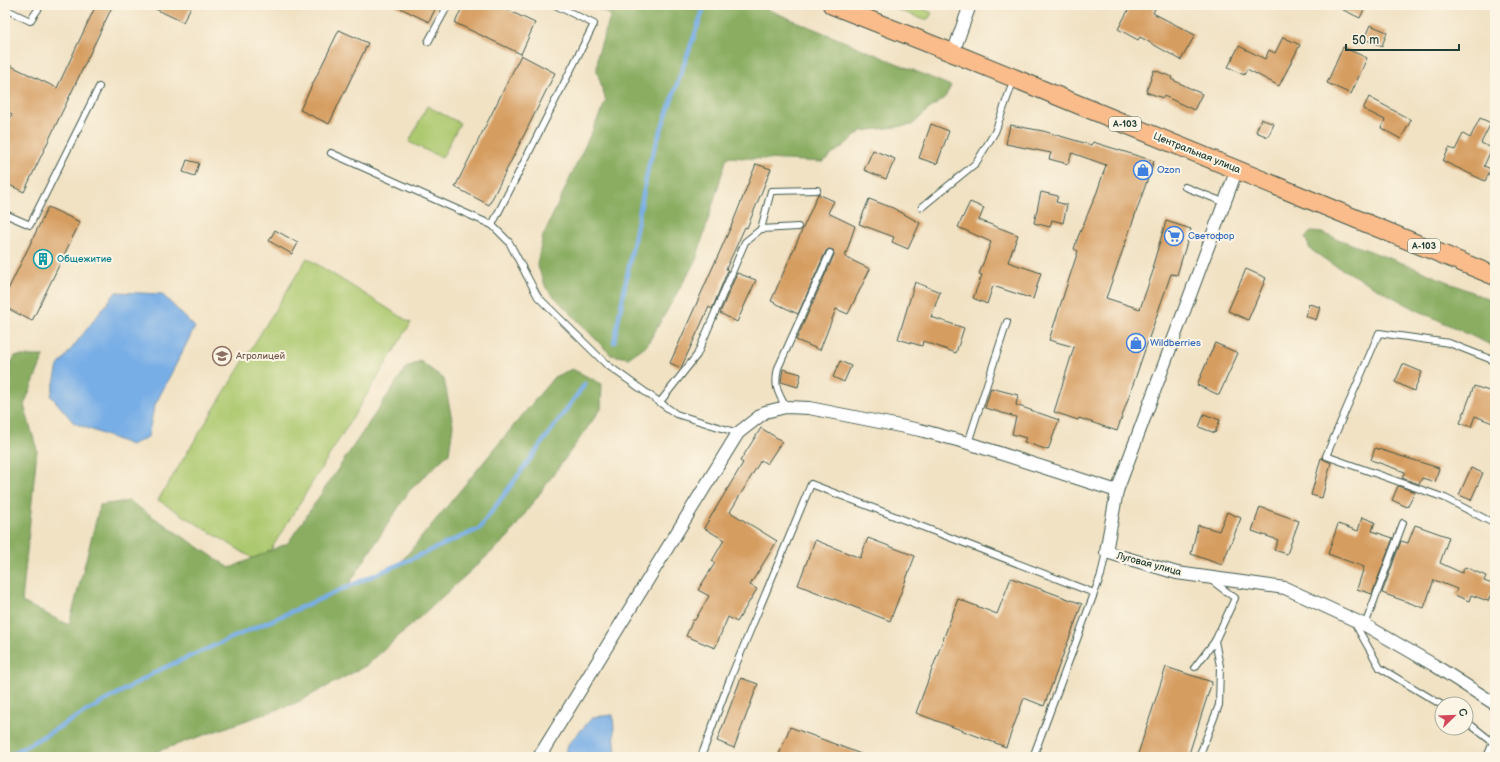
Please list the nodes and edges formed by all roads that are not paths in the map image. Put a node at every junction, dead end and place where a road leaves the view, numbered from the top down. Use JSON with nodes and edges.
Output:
{"nodes":[{"id":1,"x":41,"y":5,"type":"edge"},
{"id":2,"x":448,"y":5,"type":"edge"},
{"id":3,"x":555,"y":5,"type":"edge"},
{"id":4,"x":832,"y":5,"type":"edge"},
{"id":5,"x":970,"y":5,"type":"edge"},
{"id":6,"x":5,"y":9,"type":"edge"},
{"id":7,"x":428,"y":42,"type":"dead end"},
{"id":8,"x":953,"y":53,"type":"junction"},
{"id":9,"x":1014,"y":78,"type":"junction"},
{"id":10,"x":99,"y":86,"type":"dead end"},
{"id":11,"x":331,"y":153,"type":"dead end"},
{"id":12,"x":1237,"y":170,"type":"junction"},
{"id":13,"x":1185,"y":187,"type":"dead end"},
{"id":14,"x":817,"y":190,"type":"dead end"},
{"id":15,"x":1226,"y":203,"type":"junction"},
{"id":16,"x":922,"y":207,"type":"dead end"},
{"id":17,"x":5,"y":214,"type":"edge"},
{"id":18,"x":492,"y":225,"type":"junction"},
{"id":19,"x":798,"y":227,"type":"dead end"},
{"id":20,"x":761,"y":230,"type":"junction"},
{"id":21,"x":830,"y":253,"type":"dead end"},
{"id":22,"x":1495,"y":276,"type":"edge"},
{"id":23,"x":1007,"y":322,"type":"dead end"},
{"id":24,"x":1495,"y":361,"type":"edge"},
{"id":25,"x":660,"y":402,"type":"junction"},
{"id":26,"x":786,"y":407,"type":"junction"},
{"id":27,"x":738,"y":433,"type":"junction"},
{"id":28,"x":968,"y":443,"type":"junction"},
{"id":29,"x":1117,"y":491,"type":"junction"},
{"id":30,"x":1403,"y":523,"type":"dead end"},
{"id":31,"x":1495,"y":524,"type":"edge"},
{"id":32,"x":1106,"y":552,"type":"junction"},
{"id":33,"x":1206,"y":576,"type":"junction"},
{"id":34,"x":1094,"y":593,"type":"junction"},
{"id":35,"x":1352,"y":619,"type":"junction"},
{"id":36,"x":1365,"y":625,"type":"junction"},
{"id":37,"x":1215,"y":641,"type":"junction"},
{"id":38,"x":1195,"y":667,"type":"dead end"},
{"id":39,"x":1434,"y":700,"type":"edge"},
{"id":40,"x":1495,"y":704,"type":"edge"},
{"id":41,"x":1474,"y":728,"type":"edge"},
{"id":42,"x":1494,"y":743,"type":"edge"},
{"id":43,"x":539,"y":757,"type":"edge"},
{"id":44,"x":701,"y":757,"type":"edge"},
{"id":45,"x":1033,"y":757,"type":"edge"},
{"id":46,"x":1199,"y":757,"type":"edge"},
{"id":47,"x":1487,"y":757,"type":"edge"}],
"edges":[{"from":1,"to":6,"type":"lane"},
{"from":2,"to":7,"type":"lane"},
{"from":3,"to":18,"type":"lane"},
{"from":4,"to":8,"type":"main road","name":"Центральная улица","number":"А-103"},
{"from":5,"to":8,"type":"street"},
{"from":8,"to":9,"type":"main road","name":"Центральная улица","number":"А-103"},
{"from":9,"to":12,"type":"main road","name":"Центральная улица","number":"А-103"},
{"from":9,"to":16,"type":"lane"},
{"from":10,"to":17,"type":"lane"},
{"from":11,"to":18,"type":"lane"},
{"from":12,"to":15,"type":"street","name":"Луговая улица"},
{"from":12,"to":22,"type":"main road","name":"Центральная улица","number":"А-103"},
{"from":13,"to":15,"type":"lane"},
{"from":14,"to":20,"type":"lane"},
{"from":15,"to":29,"type":"street","name":"Луговая улица"},
{"from":18,"to":25,"type":"lane"},
{"from":19,"to":20,"type":"lane"},
{"from":20,"to":25,"type":"lane"},
{"from":21,"to":26,"type":"lane"},
{"from":23,"to":28,"type":"lane"},
{"from":24,"to":31,"type":"lane"},
{"from":25,"to":27,"type":"lane"},
{"from":26,"to":27,"type":"street"},
{"from":26,"to":28,"type":"street"},
{"from":27,"to":43,"type":"street"},
{"from":28,"to":29,"type":"street"},
{"from":29,"to":32,"type":"street","name":"Луговая улица"},
{"from":30,"to":36,"type":"lane"},
{"from":32,"to":33,"type":"street","name":"Луговая улица"},
{"from":32,"to":34,"type":"lane"},
{"from":33,"to":35,"type":"street","name":"Луговая улица"},
{"from":33,"to":37,"type":"lane"},
{"from":34,"to":44,"type":"lane"},
{"from":34,"to":45,"type":"lane"},
{"from":35,"to":36,"type":"street","name":"Луговая улица"},
{"from":35,"to":39,"type":"lane"},
{"from":36,"to":40,"type":"street","name":"Луговая улица"},
{"from":37,"to":38,"type":"lane"},
{"from":37,"to":46,"type":"lane"},
{"from":41,"to":42,"type":"lane"},
{"from":42,"to":47,"type":"lane"}]}
